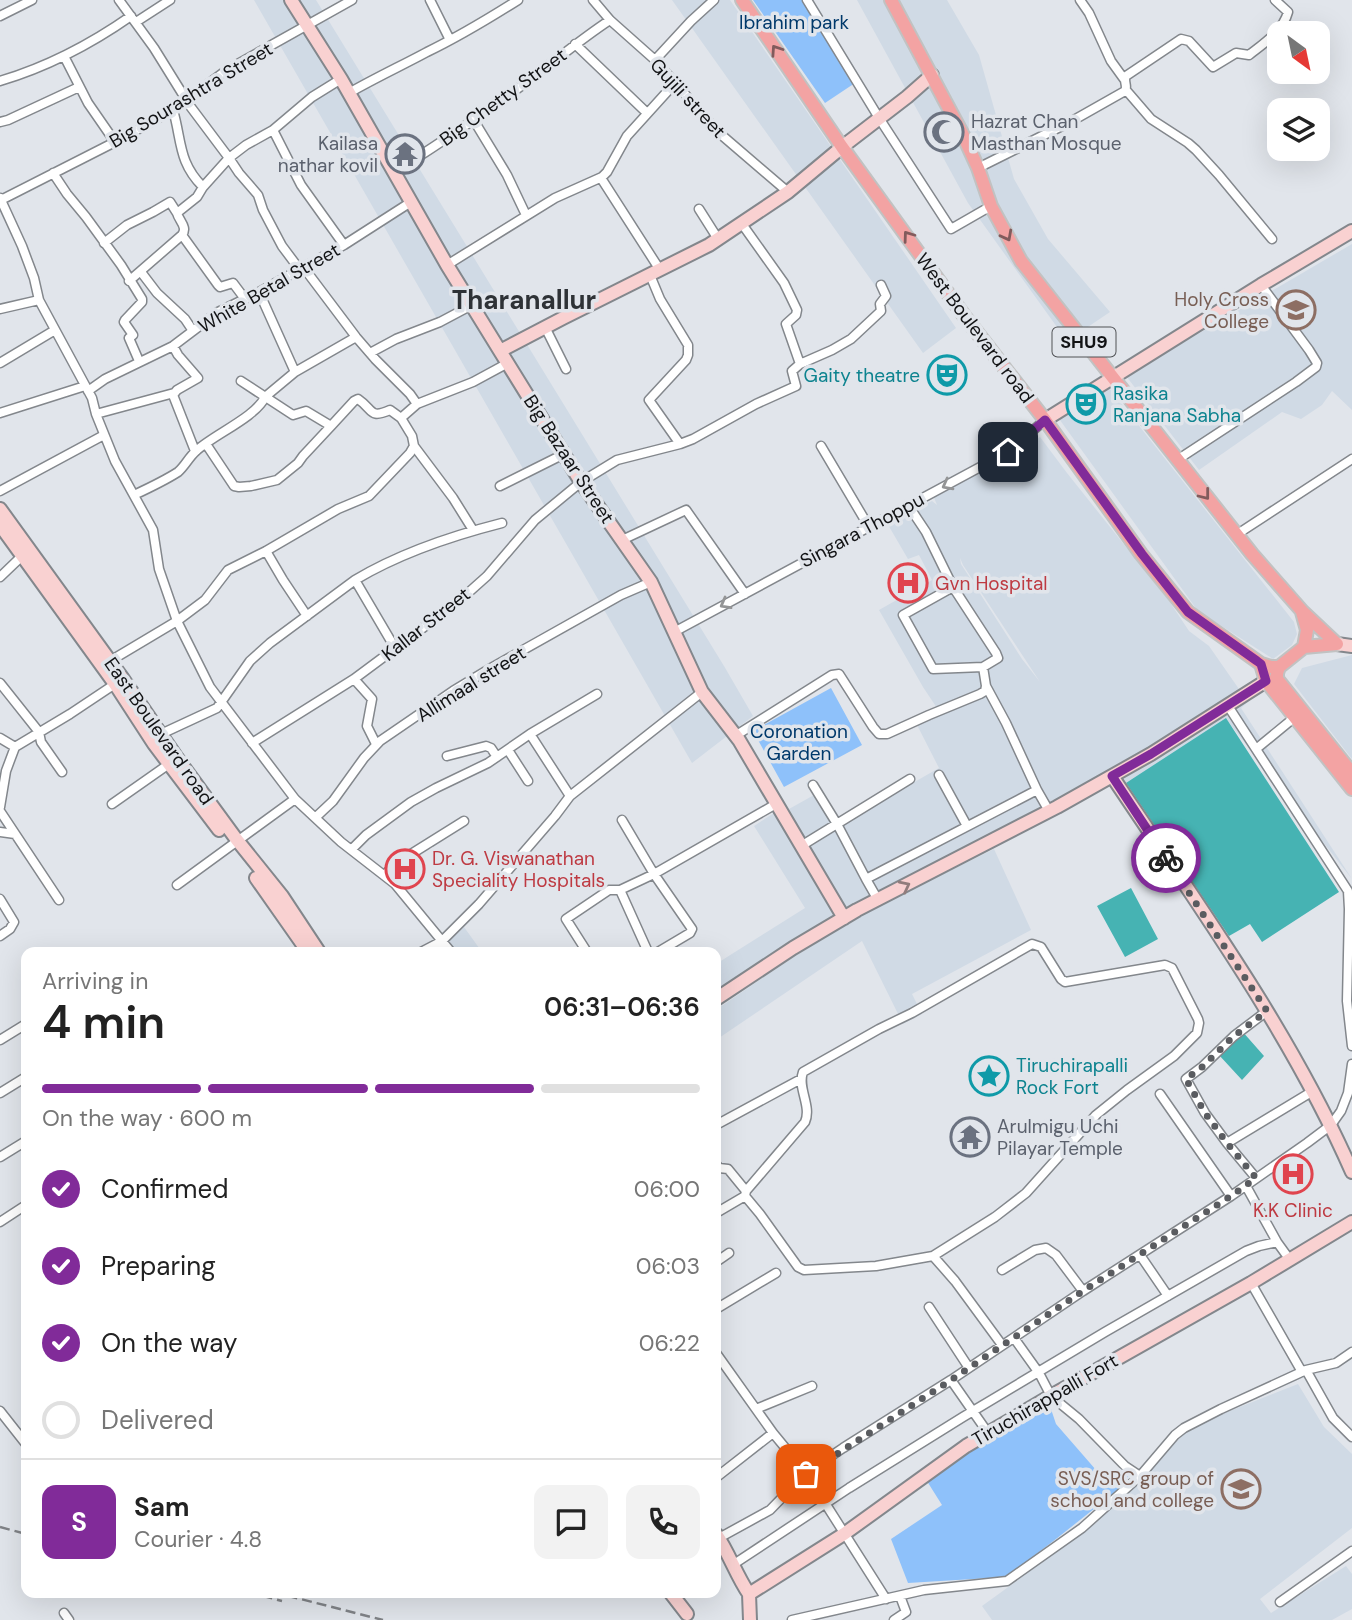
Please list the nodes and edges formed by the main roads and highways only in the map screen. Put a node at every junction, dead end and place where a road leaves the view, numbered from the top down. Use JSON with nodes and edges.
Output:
{"nodes":[{"id":1,"x":742,"y":0,"type":"edge"},
{"id":2,"x":891,"y":0,"type":"edge"},
{"id":3,"x":1302,"y":611,"type":"junction"},
{"id":4,"x":1304,"y":647,"type":"junction"},
{"id":5,"x":1261,"y":664,"type":"junction"},
{"id":6,"x":1279,"y":667,"type":"junction"},
{"id":7,"x":1352,"y":773,"type":"edge"},
{"id":8,"x":1352,"y":789,"type":"edge"}],
"edges":[{"from":5,"to":1,"type":"main road","name":"West Boulevard road","one_way":true},
{"from":2,"to":3,"type":"main road","number":"SHU9","one_way":true},
{"from":3,"to":4,"type":"main road"},
{"from":3,"to":4,"type":"main road","number":"SHU9"},
{"from":4,"to":6,"type":"main road"},
{"from":5,"to":6,"type":"main road"},
{"from":5,"to":8,"type":"main road"},
{"from":6,"to":7,"type":"main road"}]}
